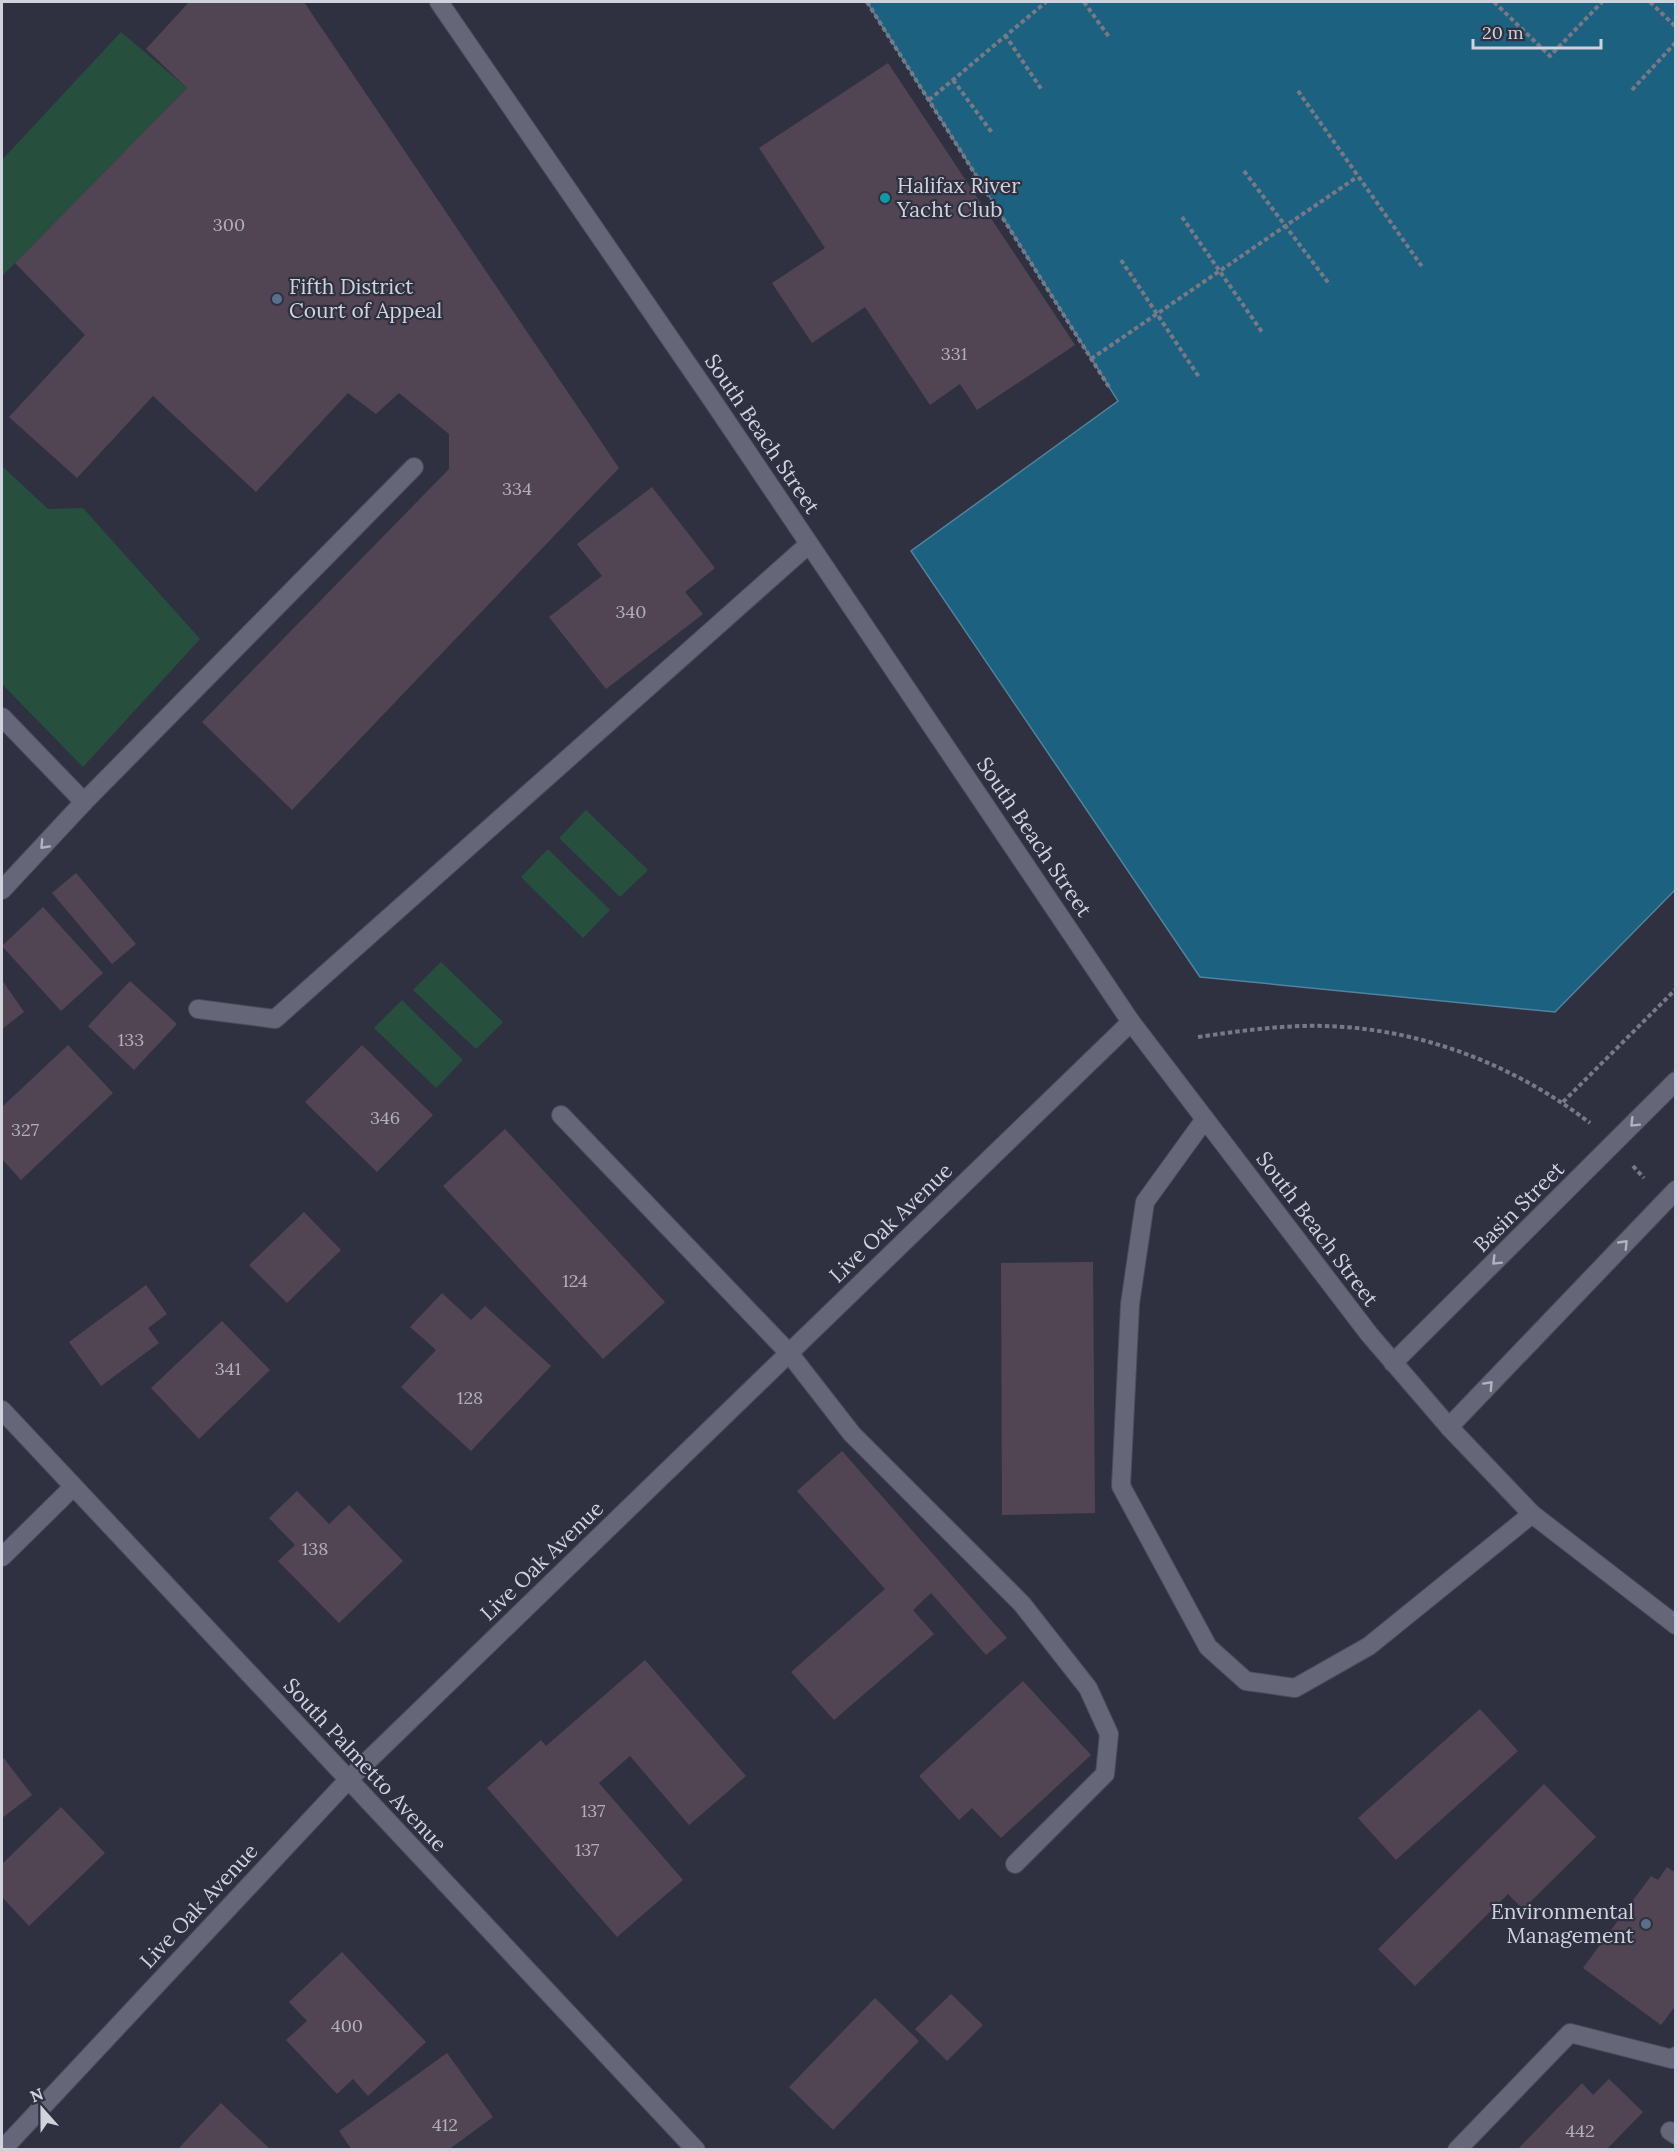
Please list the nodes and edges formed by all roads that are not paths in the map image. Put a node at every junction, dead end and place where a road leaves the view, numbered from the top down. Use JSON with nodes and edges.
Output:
{"nodes":[{"id":1,"x":439,"y":2,"type":"edge"},
{"id":2,"x":414,"y":467,"type":"dead end"},
{"id":3,"x":809,"y":543,"type":"junction"},
{"id":4,"x":2,"y":717,"type":"edge"},
{"id":5,"x":84,"y":802,"type":"junction"},
{"id":6,"x":2,"y":890,"type":"edge"},
{"id":7,"x":198,"y":1009,"type":"dead end"},
{"id":8,"x":1131,"y":1022,"type":"junction"},
{"id":9,"x":1676,"y":1081,"type":"edge"},
{"id":10,"x":561,"y":1115,"type":"dead end"},
{"id":11,"x":1205,"y":1119,"type":"junction"},
{"id":12,"x":1676,"y":1190,"type":"edge"},
{"id":13,"x":789,"y":1353,"type":"junction"},
{"id":14,"x":1393,"y":1363,"type":"junction"},
{"id":15,"x":2,"y":1410,"type":"edge"},
{"id":16,"x":1449,"y":1427,"type":"junction"},
{"id":17,"x":73,"y":1486,"type":"junction"},
{"id":18,"x":1532,"y":1514,"type":"junction"},
{"id":19,"x":2,"y":1557,"type":"edge"},
{"id":20,"x":1676,"y":1625,"type":"edge"},
{"id":21,"x":348,"y":1780,"type":"junction"},
{"id":22,"x":1015,"y":1864,"type":"dead end"},
{"id":23,"x":1676,"y":2056,"type":"edge"},
{"id":24,"x":2,"y":2150,"type":"edge"},
{"id":25,"x":696,"y":2150,"type":"edge"},
{"id":26,"x":1457,"y":2150,"type":"edge"}],
"edges":[{"from":1,"to":3,"type":"street","name":"South Beach Street"},
{"from":2,"to":5,"type":"street"},
{"from":3,"to":7,"type":"street"},
{"from":3,"to":8,"type":"street","name":"South Beach Street"},
{"from":4,"to":5,"type":"street"},
{"from":5,"to":6,"type":"street","one_way":true},
{"from":8,"to":11,"type":"street","name":"South Beach Street"},
{"from":8,"to":13,"type":"street","name":"Live Oak Avenue"},
{"from":9,"to":14,"type":"street","name":"Basin Street","one_way":true},
{"from":10,"to":13,"type":"street"},
{"from":11,"to":14,"type":"street","name":"South Beach Street"},
{"from":11,"to":18,"type":"street"},
{"from":16,"to":12,"type":"street","one_way":true},
{"from":13,"to":21,"type":"street","name":"Live Oak Avenue"},
{"from":13,"to":22,"type":"street"},
{"from":14,"to":16,"type":"street","name":"South Beach Street"},
{"from":15,"to":17,"type":"street","name":"South Palmetto Avenue"},
{"from":16,"to":18,"type":"street","name":"South Beach Street"},
{"from":17,"to":19,"type":"street"},
{"from":17,"to":21,"type":"street","name":"South Palmetto Avenue"},
{"from":18,"to":20,"type":"street","name":"South Beach Street"},
{"from":21,"to":24,"type":"street","name":"Live Oak Avenue"},
{"from":21,"to":25,"type":"street","name":"South Palmetto Avenue"},
{"from":23,"to":26,"type":"street"}]}
